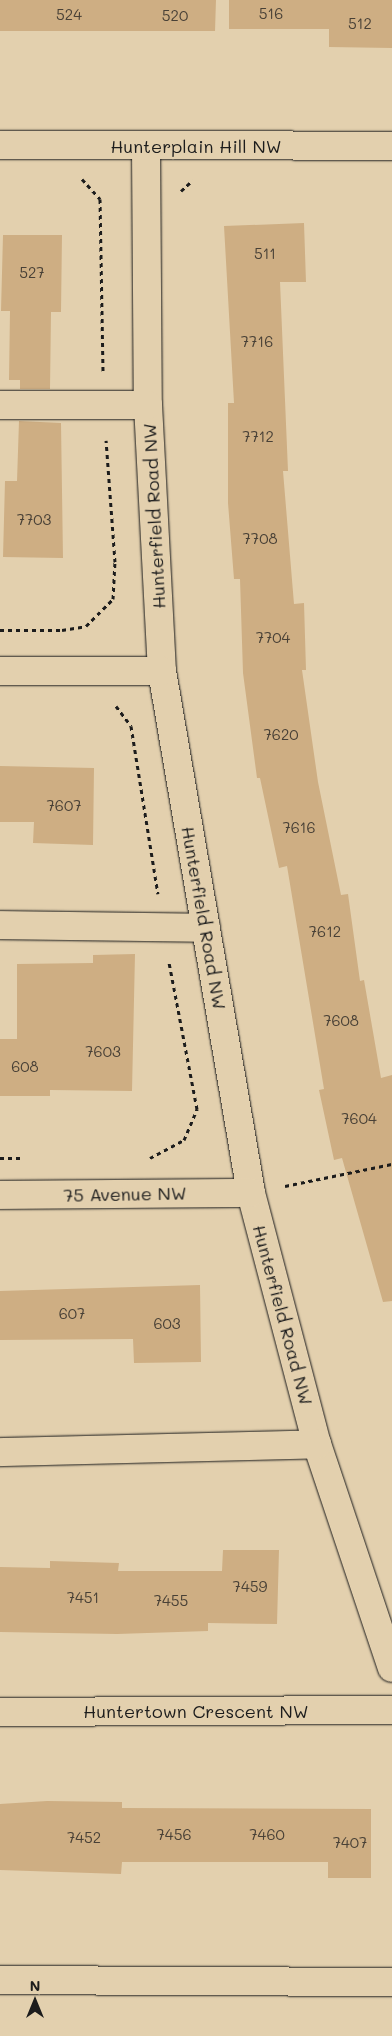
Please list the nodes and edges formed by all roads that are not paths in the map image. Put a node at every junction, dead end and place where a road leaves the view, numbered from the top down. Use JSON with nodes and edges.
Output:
{"nodes":[{"id":1,"x":0,"y":145,"type":"edge"},
{"id":2,"x":392,"y":146,"type":"edge"},
{"id":3,"x":146,"y":147,"type":"junction"},
{"id":4,"x":0,"y":405,"type":"edge"},
{"id":5,"x":148,"y":405,"type":"junction"},
{"id":6,"x":0,"y":671,"type":"edge"},
{"id":7,"x":162,"y":671,"type":"junction"},
{"id":8,"x":0,"y":925,"type":"edge"},
{"id":9,"x":206,"y":928,"type":"junction"},
{"id":10,"x":251,"y":1193,"type":"junction"},
{"id":11,"x":0,"y":1195,"type":"edge"},
{"id":12,"x":316,"y":1444,"type":"junction"},
{"id":13,"x":0,"y":1452,"type":"edge"},
{"id":14,"x":392,"y":1668,"type":"edge"},
{"id":15,"x":392,"y":1710,"type":"edge"},
{"id":16,"x":0,"y":1712,"type":"edge"},
{"id":17,"x":0,"y":1980,"type":"edge"},
{"id":18,"x":392,"y":1982,"type":"edge"}],
"edges":[{"from":1,"to":3,"type":"street","name":"Hunterplain Hill NW"},
{"from":2,"to":3,"type":"street","name":"Hunterplain Hill NW"},
{"from":3,"to":5,"type":"street","name":"Hunterfield Road NW"},
{"from":4,"to":5,"type":"street"},
{"from":5,"to":7,"type":"street","name":"Hunterfield Road NW"},
{"from":6,"to":7,"type":"street"},
{"from":7,"to":9,"type":"street","name":"Hunterfield Road NW"},
{"from":8,"to":9,"type":"street"},
{"from":9,"to":10,"type":"street","name":"Hunterfield Road NW"},
{"from":10,"to":11,"type":"street","name":"75 Avenue NW"},
{"from":10,"to":12,"type":"street","name":"Hunterfield Road NW"},
{"from":12,"to":13,"type":"street"},
{"from":12,"to":14,"type":"street","name":"Hunterfield Road NW"},
{"from":15,"to":16,"type":"street","name":"Huntertown Crescent NW"},
{"from":17,"to":18,"type":"street"}]}
